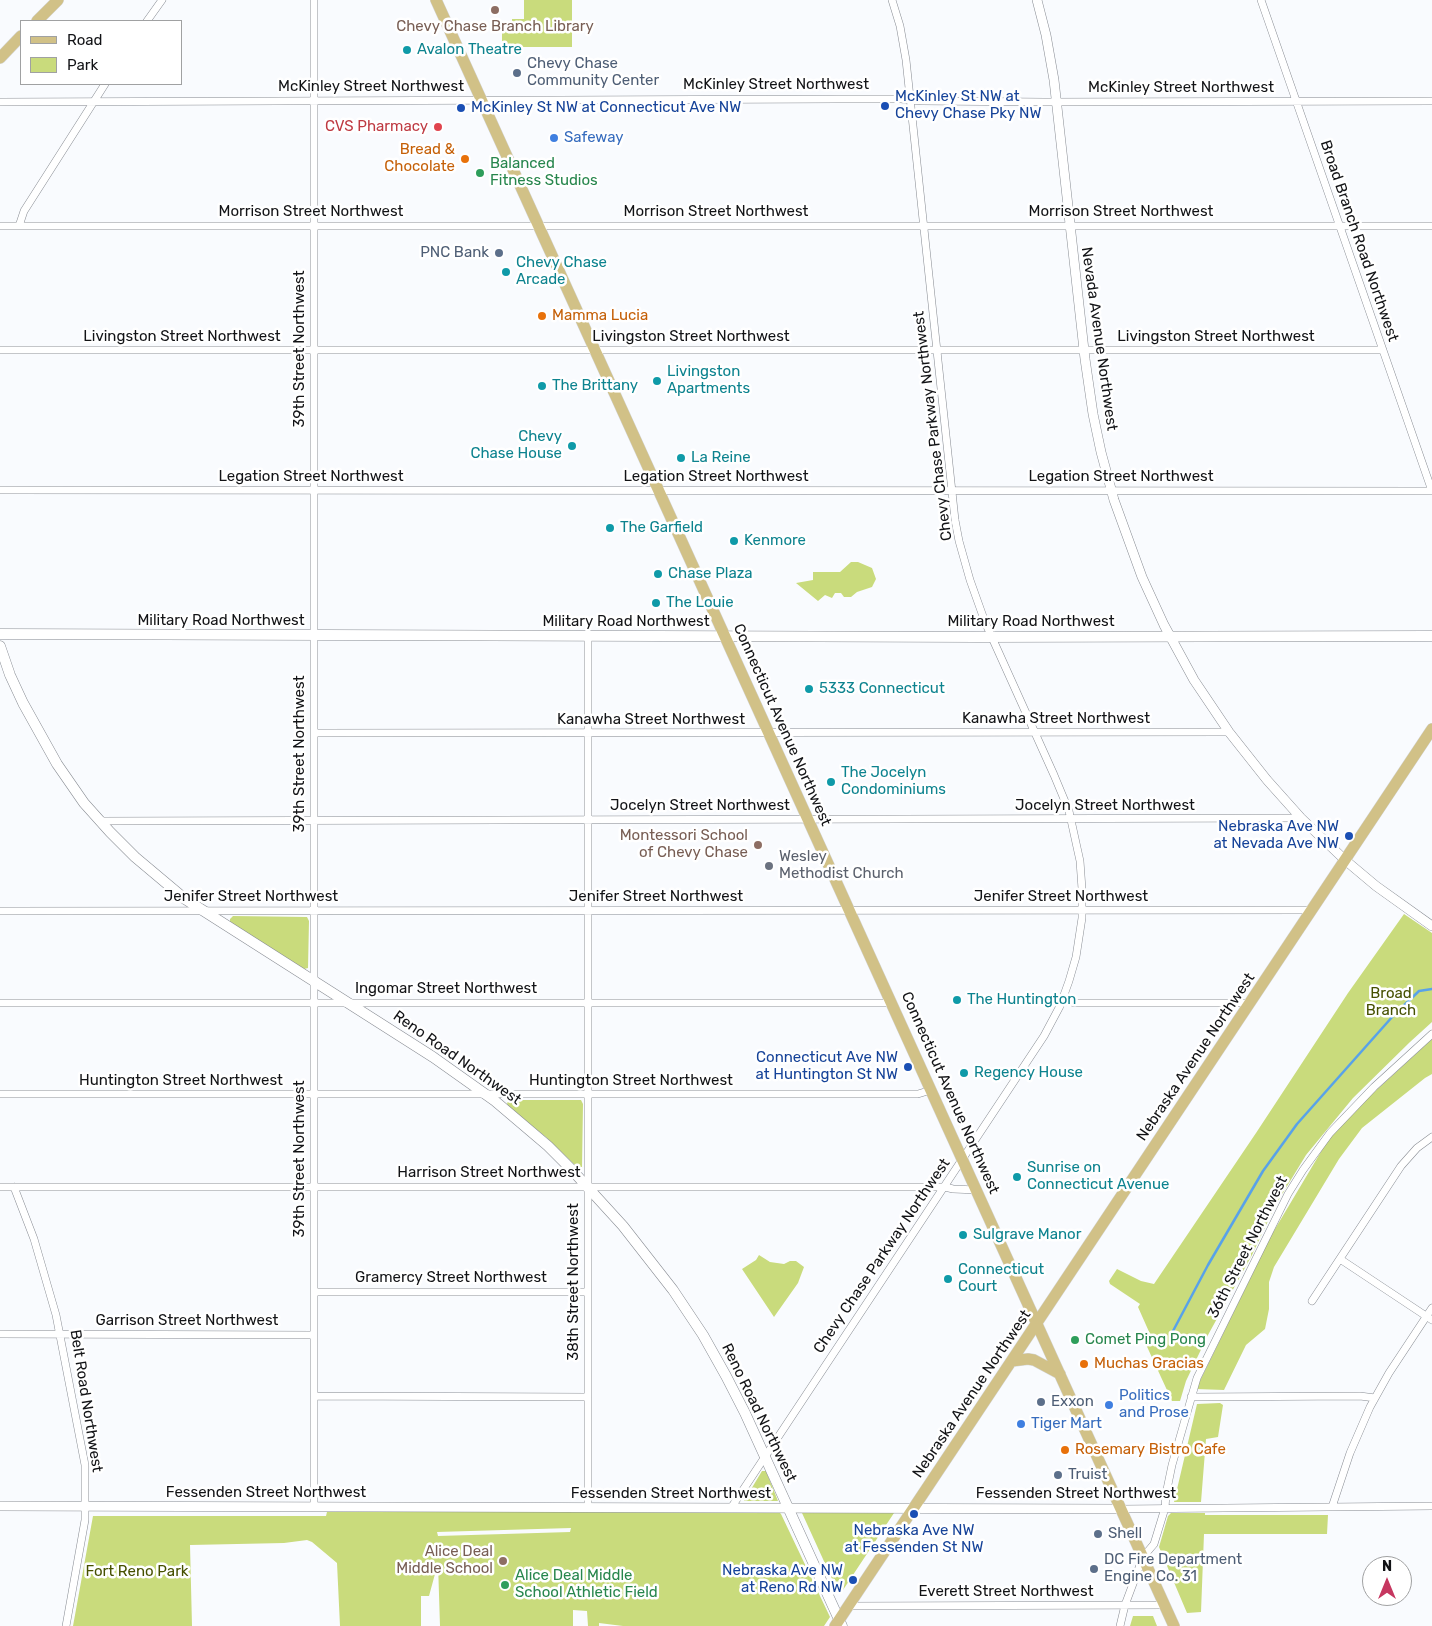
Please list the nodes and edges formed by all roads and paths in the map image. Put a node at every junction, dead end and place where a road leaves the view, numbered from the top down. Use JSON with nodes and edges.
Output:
{"nodes":[{"id":1,"x":58,"y":0,"type":"edge"},
{"id":2,"x":162,"y":0,"type":"edge"},
{"id":3,"x":314,"y":0,"type":"edge"},
{"id":4,"x":436,"y":0,"type":"edge"},
{"id":5,"x":892,"y":0,"type":"edge"},
{"id":6,"x":1037,"y":0,"type":"edge"},
{"id":7,"x":1261,"y":0,"type":"edge"},
{"id":8,"x":37,"y":20,"type":"edge"},
{"id":9,"x":149,"y":20,"type":"edge"},
{"id":10,"x":20,"y":37,"type":"edge"},
{"id":11,"x":0,"y":58,"type":"edge"},
{"id":12,"x":104,"y":85,"type":"edge"},
{"id":13,"x":482,"y":100,"type":"junction"},
{"id":14,"x":910,"y":100,"type":"junction"},
{"id":15,"x":314,"y":101,"type":"junction"},
{"id":16,"x":1296,"y":101,"type":"junction"},
{"id":17,"x":1432,"y":101,"type":"edge"},
{"id":18,"x":0,"y":102,"type":"edge"},
{"id":19,"x":93,"y":102,"type":"junction"},
{"id":20,"x":1057,"y":102,"type":"junction"},
{"id":21,"x":0,"y":226,"type":"edge"},
{"id":22,"x":19,"y":226,"type":"junction"},
{"id":23,"x":314,"y":226,"type":"junction"},
{"id":24,"x":539,"y":226,"type":"junction"},
{"id":25,"x":923,"y":226,"type":"junction"},
{"id":26,"x":1070,"y":226,"type":"junction"},
{"id":27,"x":1340,"y":226,"type":"junction"},
{"id":28,"x":1432,"y":226,"type":"edge"},
{"id":29,"x":0,"y":350,"type":"edge"},
{"id":30,"x":1383,"y":350,"type":"junction"},
{"id":31,"x":314,"y":351,"type":"junction"},
{"id":32,"x":596,"y":351,"type":"junction"},
{"id":33,"x":937,"y":351,"type":"junction"},
{"id":34,"x":1084,"y":351,"type":"junction"},
{"id":35,"x":0,"y":490,"type":"edge"},
{"id":36,"x":1111,"y":490,"type":"junction"},
{"id":37,"x":314,"y":491,"type":"junction"},
{"id":38,"x":660,"y":491,"type":"junction"},
{"id":39,"x":952,"y":491,"type":"junction"},
{"id":40,"x":1432,"y":491,"type":"edge"},
{"id":41,"x":0,"y":634,"type":"edge"},
{"id":42,"x":314,"y":636,"type":"junction"},
{"id":43,"x":1432,"y":636,"type":"edge"},
{"id":44,"x":588,"y":637,"type":"junction"},
{"id":45,"x":726,"y":637,"type":"junction"},
{"id":46,"x":992,"y":637,"type":"junction"},
{"id":47,"x":1170,"y":637,"type":"junction"},
{"id":48,"x":0,"y":646,"type":"edge"},
{"id":49,"x":1432,"y":729,"type":"edge"},
{"id":50,"x":1229,"y":732,"type":"junction"},
{"id":51,"x":314,"y":733,"type":"junction"},
{"id":52,"x":588,"y":733,"type":"junction"},
{"id":53,"x":770,"y":733,"type":"junction"},
{"id":54,"x":1035,"y":733,"type":"junction"},
{"id":55,"x":1301,"y":818,"type":"junction"},
{"id":56,"x":314,"y":820,"type":"junction"},
{"id":57,"x":588,"y":820,"type":"junction"},
{"id":58,"x":809,"y":820,"type":"junction"},
{"id":59,"x":1071,"y":820,"type":"junction"},
{"id":60,"x":100,"y":821,"type":"junction"},
{"id":61,"x":1345,"y":860,"type":"junction"},
{"id":62,"x":588,"y":910,"type":"junction"},
{"id":63,"x":1082,"y":910,"type":"junction"},
{"id":64,"x":1312,"y":910,"type":"junction"},
{"id":65,"x":0,"y":911,"type":"edge"},
{"id":66,"x":205,"y":911,"type":"junction"},
{"id":67,"x":314,"y":911,"type":"junction"},
{"id":68,"x":850,"y":911,"type":"junction"},
{"id":69,"x":1432,"y":926,"type":"edge"},
{"id":70,"x":314,"y":981,"type":"junction"},
{"id":71,"x":1062,"y":1000,"type":"junction"},
{"id":72,"x":0,"y":1002,"type":"edge"},
{"id":73,"x":588,"y":1002,"type":"junction"},
{"id":74,"x":1250,"y":1002,"type":"junction"},
{"id":75,"x":314,"y":1003,"type":"junction"},
{"id":76,"x":347,"y":1003,"type":"junction"},
{"id":77,"x":892,"y":1003,"type":"junction"},
{"id":78,"x":1432,"y":1034,"type":"edge"},
{"id":79,"x":931,"y":1090,"type":"junction"},
{"id":80,"x":0,"y":1094,"type":"edge"},
{"id":81,"x":485,"y":1094,"type":"junction"},
{"id":82,"x":314,"y":1095,"type":"junction"},
{"id":83,"x":588,"y":1095,"type":"junction"},
{"id":84,"x":1432,"y":1137,"type":"edge"},
{"id":85,"x":963,"y":1159,"type":"junction"},
{"id":86,"x":0,"y":1187,"type":"edge"},
{"id":87,"x":14,"y":1187,"type":"junction"},
{"id":88,"x":314,"y":1187,"type":"junction"},
{"id":89,"x":588,"y":1187,"type":"junction"},
{"id":90,"x":945,"y":1187,"type":"junction"},
{"id":91,"x":977,"y":1190,"type":"junction"},
{"id":92,"x":1340,"y":1259,"type":"junction"},
{"id":93,"x":314,"y":1292,"type":"junction"},
{"id":94,"x":588,"y":1292,"type":"junction"},
{"id":95,"x":1312,"y":1301,"type":"dead end"},
{"id":96,"x":1432,"y":1308,"type":"edge"},
{"id":97,"x":1429,"y":1318,"type":"edge"},
{"id":98,"x":1038,"y":1323,"type":"junction"},
{"id":99,"x":0,"y":1334,"type":"edge"},
{"id":100,"x":61,"y":1334,"type":"junction"},
{"id":101,"x":314,"y":1334,"type":"junction"},
{"id":102,"x":1012,"y":1361,"type":"junction"},
{"id":103,"x":1060,"y":1374,"type":"junction"},
{"id":104,"x":314,"y":1396,"type":"junction"},
{"id":105,"x":588,"y":1397,"type":"junction"},
{"id":106,"x":1191,"y":1397,"type":"junction"},
{"id":107,"x":1375,"y":1398,"type":"junction"},
{"id":108,"x":765,"y":1457,"type":"junction"},
{"id":109,"x":0,"y":1506,"type":"edge"},
{"id":110,"x":85,"y":1506,"type":"junction"},
{"id":111,"x":1432,"y":1506,"type":"edge"},
{"id":112,"x":314,"y":1507,"type":"junction"},
{"id":113,"x":1332,"y":1507,"type":"junction"},
{"id":114,"x":588,"y":1508,"type":"junction"},
{"id":115,"x":731,"y":1508,"type":"junction"},
{"id":116,"x":788,"y":1508,"type":"junction"},
{"id":117,"x":913,"y":1508,"type":"junction"},
{"id":118,"x":1166,"y":1508,"type":"junction"},
{"id":119,"x":1120,"y":1509,"type":"junction"},
{"id":120,"x":1143,"y":1557,"type":"junction"},
{"id":121,"x":1125,"y":1605,"type":"junction"},
{"id":122,"x":1164,"y":1605,"type":"junction"},
{"id":123,"x":848,"y":1606,"type":"junction"},
{"id":124,"x":839,"y":1624,"type":"edge"},
{"id":125,"x":66,"y":1626,"type":"edge"},
{"id":126,"x":1120,"y":1626,"type":"edge"},
{"id":127,"x":1174,"y":1626,"type":"edge"}],
"edges":[{"from":1,"to":8,"type":"main road"},
{"from":2,"to":9,"type":"street"},
{"from":3,"to":15,"type":"street","name":"39th Street Northwest"},
{"from":4,"to":13,"type":"main road","name":"Connecticut Avenue Northwest"},
{"from":5,"to":14,"type":"street","name":"Chevy Chase Parkway Northwest"},
{"from":6,"to":20,"type":"street","name":"Nevada Avenue Northwest"},
{"from":7,"to":16,"type":"street","name":"Broad Branch Road Northwest"},
{"from":10,"to":11,"type":"main road"},
{"from":12,"to":19,"type":"street"},
{"from":13,"to":14,"type":"street","name":"McKinley Street Northwest"},
{"from":13,"to":15,"type":"street","name":"McKinley Street Northwest"},
{"from":13,"to":24,"type":"main road","name":"Connecticut Avenue Northwest"},
{"from":14,"to":20,"type":"street","name":"McKinley Street Northwest"},
{"from":14,"to":25,"type":"street","name":"Chevy Chase Parkway Northwest"},
{"from":15,"to":19,"type":"street","name":"McKinley Street Northwest"},
{"from":15,"to":23,"type":"street","name":"39th Street Northwest"},
{"from":16,"to":17,"type":"street","name":"McKinley Street Northwest"},
{"from":16,"to":20,"type":"street","name":"McKinley Street Northwest"},
{"from":16,"to":27,"type":"street","name":"Broad Branch Road Northwest"},
{"from":18,"to":19,"type":"street","name":"McKinley Street Northwest"},
{"from":19,"to":22,"type":"street"},
{"from":20,"to":26,"type":"street","name":"Nevada Avenue Northwest"},
{"from":21,"to":22,"type":"street","name":"Morrison Street Northwest"},
{"from":22,"to":23,"type":"street","name":"Morrison Street Northwest"},
{"from":23,"to":24,"type":"street","name":"Morrison Street Northwest"},
{"from":23,"to":31,"type":"street","name":"39th Street Northwest"},
{"from":24,"to":25,"type":"street","name":"Morrison Street Northwest"},
{"from":24,"to":32,"type":"main road","name":"Connecticut Avenue Northwest"},
{"from":25,"to":26,"type":"street","name":"Morrison Street Northwest"},
{"from":25,"to":33,"type":"street","name":"Chevy Chase Parkway Northwest"},
{"from":26,"to":27,"type":"street","name":"Morrison Street Northwest"},
{"from":26,"to":34,"type":"street","name":"Nevada Avenue Northwest"},
{"from":27,"to":28,"type":"street","name":"Morrison Street Northwest"},
{"from":27,"to":30,"type":"street","name":"Broad Branch Road Northwest"},
{"from":29,"to":31,"type":"street","name":"Livingston Street Northwest"},
{"from":30,"to":34,"type":"street","name":"Livingston Street Northwest"},
{"from":30,"to":40,"type":"street","name":"Broad Branch Road Northwest"},
{"from":31,"to":32,"type":"street","name":"Livingston Street Northwest"},
{"from":31,"to":37,"type":"street","name":"39th Street Northwest"},
{"from":32,"to":33,"type":"street","name":"Livingston Street Northwest"},
{"from":32,"to":38,"type":"main road","name":"Connecticut Avenue Northwest"},
{"from":33,"to":34,"type":"street","name":"Livingston Street Northwest"},
{"from":33,"to":39,"type":"street","name":"Chevy Chase Parkway Northwest"},
{"from":34,"to":36,"type":"street","name":"Nevada Avenue Northwest"},
{"from":35,"to":37,"type":"street","name":"Legation Street Northwest"},
{"from":36,"to":39,"type":"street","name":"Legation Street Northwest"},
{"from":36,"to":40,"type":"street","name":"Legation Street Northwest"},
{"from":36,"to":47,"type":"street","name":"Nevada Avenue Northwest"},
{"from":37,"to":38,"type":"street","name":"Legation Street Northwest"},
{"from":37,"to":42,"type":"street","name":"39th Street Northwest"},
{"from":38,"to":39,"type":"street","name":"Legation Street Northwest"},
{"from":38,"to":45,"type":"main road","name":"Connecticut Avenue Northwest"},
{"from":39,"to":46,"type":"street","name":"Chevy Chase Parkway Northwest"},
{"from":41,"to":42,"type":"main road","name":"Military Road Northwest"},
{"from":42,"to":44,"type":"main road","name":"Military Road Northwest"},
{"from":42,"to":51,"type":"street","name":"39th Street Northwest"},
{"from":43,"to":47,"type":"main road","name":"Military Road Northwest"},
{"from":44,"to":45,"type":"main road","name":"Military Road Northwest"},
{"from":44,"to":52,"type":"street","name":"38th Street Northwest"},
{"from":45,"to":46,"type":"main road","name":"Military Road Northwest"},
{"from":45,"to":53,"type":"main road","name":"Connecticut Avenue Northwest"},
{"from":46,"to":47,"type":"main road","name":"Military Road Northwest"},
{"from":46,"to":54,"type":"street","name":"Chevy Chase Parkway Northwest"},
{"from":47,"to":50,"type":"street","name":"Nevada Avenue Northwest"},
{"from":48,"to":60,"type":"main road","name":"Reno Road Northwest"},
{"from":49,"to":61,"type":"main road","name":"Nebraska Avenue Northwest"},
{"from":50,"to":54,"type":"street","name":"Kanawha Street Northwest"},
{"from":50,"to":55,"type":"street","name":"Nevada Avenue Northwest"},
{"from":51,"to":52,"type":"street","name":"Kanawha Street Northwest"},
{"from":51,"to":56,"type":"street","name":"39th Street Northwest"},
{"from":52,"to":53,"type":"street","name":"Kanawha Street Northwest"},
{"from":52,"to":57,"type":"street","name":"38th Street Northwest"},
{"from":53,"to":54,"type":"street","name":"Kanawha Street Northwest"},
{"from":53,"to":58,"type":"main road","name":"Connecticut Avenue Northwest"},
{"from":54,"to":59,"type":"street","name":"Chevy Chase Parkway Northwest"},
{"from":55,"to":59,"type":"street","name":"Jocelyn Street Northwest"},
{"from":55,"to":61,"type":"street","name":"Nevada Avenue Northwest"},
{"from":56,"to":57,"type":"street","name":"Jocelyn Street Northwest"},
{"from":56,"to":60,"type":"street","name":"Jocelyn Street Northwest"},
{"from":56,"to":67,"type":"street","name":"39th Street Northwest"},
{"from":57,"to":58,"type":"street","name":"Jocelyn Street Northwest"},
{"from":57,"to":62,"type":"street","name":"38th Street Northwest"},
{"from":58,"to":59,"type":"street","name":"Jocelyn Street Northwest"},
{"from":58,"to":68,"type":"main road","name":"Connecticut Avenue Northwest"},
{"from":59,"to":63,"type":"street","name":"Chevy Chase Parkway Northwest"},
{"from":60,"to":66,"type":"main road","name":"Reno Road Northwest"},
{"from":61,"to":64,"type":"main road","name":"Nebraska Avenue Northwest"},
{"from":61,"to":69,"type":"street","name":"Nevada Avenue Northwest"},
{"from":62,"to":67,"type":"street","name":"Jenifer Street Northwest"},
{"from":62,"to":68,"type":"street","name":"Jenifer Street Northwest"},
{"from":62,"to":73,"type":"street","name":"38th Street Northwest"},
{"from":63,"to":64,"type":"street","name":"Jenifer Street Northwest"},
{"from":63,"to":68,"type":"street","name":"Jenifer Street Northwest"},
{"from":63,"to":71,"type":"street","name":"Chevy Chase Parkway Northwest"},
{"from":64,"to":74,"type":"main road","name":"Nebraska Avenue Northwest"},
{"from":65,"to":66,"type":"street","name":"Jenifer Street Northwest"},
{"from":66,"to":67,"type":"street","name":"Jenifer Street Northwest"},
{"from":66,"to":70,"type":"main road","name":"Reno Road Northwest"},
{"from":67,"to":70,"type":"street","name":"39th Street Northwest"},
{"from":68,"to":77,"type":"main road","name":"Connecticut Avenue Northwest"},
{"from":70,"to":75,"type":"street","name":"39th Street Northwest"},
{"from":70,"to":76,"type":"main road","name":"Reno Road Northwest"},
{"from":71,"to":74,"type":"street"},
{"from":71,"to":85,"type":"street","name":"Chevy Chase Parkway Northwest"},
{"from":72,"to":75,"type":"street","name":"Ingomar Street Northwest"},
{"from":73,"to":76,"type":"street","name":"Ingomar Street Northwest"},
{"from":73,"to":77,"type":"street","name":"Ingomar Street Northwest"},
{"from":73,"to":83,"type":"street","name":"38th Street Northwest"},
{"from":74,"to":98,"type":"main road","name":"Nebraska Avenue Northwest"},
{"from":75,"to":76,"type":"street","name":"Ingomar Street Northwest"},
{"from":75,"to":82,"type":"street","name":"39th Street Northwest"},
{"from":76,"to":81,"type":"main road","name":"Reno Road Northwest"},
{"from":77,"to":79,"type":"main road","name":"Connecticut Avenue Northwest"},
{"from":78,"to":106,"type":"street","name":"36th Street Northwest"},
{"from":79,"to":83,"type":"street","name":"Huntington Street Northwest"},
{"from":79,"to":85,"type":"main road","name":"Connecticut Avenue Northwest"},
{"from":80,"to":82,"type":"street","name":"Huntington Street Northwest"},
{"from":81,"to":82,"type":"street","name":"Huntington Street Northwest"},
{"from":81,"to":83,"type":"street","name":"Huntington Street Northwest"},
{"from":81,"to":89,"type":"main road","name":"Reno Road Northwest"},
{"from":82,"to":88,"type":"street","name":"39th Street Northwest"},
{"from":83,"to":89,"type":"street","name":"38th Street Northwest"},
{"from":84,"to":92,"type":"street"},
{"from":85,"to":90,"type":"street","name":"Chevy Chase Parkway Northwest"},
{"from":85,"to":91,"type":"main road","name":"Connecticut Avenue Northwest"},
{"from":86,"to":87,"type":"street","name":"Harrison Street Northwest"},
{"from":87,"to":88,"type":"street","name":"Harrison Street Northwest"},
{"from":87,"to":100,"type":"street","name":"Belt Road Northwest"},
{"from":88,"to":89,"type":"street","name":"Harrison Street Northwest"},
{"from":88,"to":93,"type":"street","name":"39th Street Northwest"},
{"from":89,"to":90,"type":"street","name":"Harrison Street Northwest"},
{"from":89,"to":94,"type":"street","name":"38th Street Northwest"},
{"from":89,"to":108,"type":"main road","name":"Reno Road Northwest"},
{"from":90,"to":91,"type":"street","name":"Harrison Street Northwest"},
{"from":90,"to":108,"type":"street","name":"Chevy Chase Parkway Northwest"},
{"from":91,"to":98,"type":"main road","name":"Connecticut Avenue Northwest"},
{"from":92,"to":95,"type":"street"},
{"from":92,"to":97,"type":"street"},
{"from":93,"to":94,"type":"street","name":"Gramercy Street Northwest"},
{"from":93,"to":101,"type":"street","name":"39th Street Northwest"},
{"from":94,"to":105,"type":"street","name":"38th Street Northwest"},
{"from":96,"to":97,"type":"street"},
{"from":97,"to":107,"type":"street"},
{"from":98,"to":102,"type":"main road","name":"Nebraska Avenue Northwest"},
{"from":98,"to":103,"type":"main road","name":"Connecticut Avenue Northwest"},
{"from":99,"to":100,"type":"street","name":"Garrison Street Northwest"},
{"from":100,"to":101,"type":"street","name":"Garrison Street Northwest"},
{"from":100,"to":110,"type":"street","name":"Belt Road Northwest"},
{"from":101,"to":104,"type":"street","name":"39th Street Northwest"},
{"from":102,"to":103,"type":"main road"},
{"from":102,"to":117,"type":"main road","name":"Nebraska Avenue Northwest"},
{"from":103,"to":119,"type":"main road","name":"Connecticut Avenue Northwest"},
{"from":104,"to":105,"type":"street"},
{"from":104,"to":112,"type":"street","name":"39th Street Northwest"},
{"from":105,"to":114,"type":"street","name":"38th Street Northwest"},
{"from":106,"to":107,"type":"street"},
{"from":106,"to":118,"type":"street","name":"36th Street Northwest"},
{"from":107,"to":113,"type":"street"},
{"from":108,"to":115,"type":"street","name":"Chevy Chase Parkway Northwest"},
{"from":108,"to":116,"type":"main road","name":"Reno Road Northwest"},
{"from":109,"to":110,"type":"street","name":"Fessenden Street Northwest"},
{"from":110,"to":112,"type":"street","name":"Fessenden Street Northwest"},
{"from":110,"to":125,"type":"street","name":"Belt Road Northwest"},
{"from":111,"to":113,"type":"street","name":"Fessenden Street Northwest"},
{"from":112,"to":114,"type":"street","name":"Fessenden Street Northwest"},
{"from":113,"to":118,"type":"street","name":"Fessenden Street Northwest"},
{"from":114,"to":115,"type":"street","name":"Fessenden Street Northwest"},
{"from":115,"to":116,"type":"street","name":"Fessenden Street Northwest"},
{"from":116,"to":117,"type":"street","name":"Fessenden Street Northwest"},
{"from":116,"to":124,"type":"main road","name":"Reno Road Northwest"},
{"from":117,"to":119,"type":"street","name":"Fessenden Street Northwest"},
{"from":117,"to":123,"type":"main road","name":"Nebraska Avenue Northwest"},
{"from":118,"to":119,"type":"street","name":"Fessenden Street Northwest"},
{"from":118,"to":120,"type":"street","name":"36th Street Northwest"},
{"from":119,"to":120,"type":"main road","name":"Connecticut Avenue Northwest"},
{"from":120,"to":121,"type":"street","name":"36th Street Northwest"},
{"from":120,"to":122,"type":"main road","name":"Connecticut Avenue Northwest"},
{"from":121,"to":122,"type":"street","name":"Everett Street Northwest"},
{"from":121,"to":123,"type":"street","name":"Everett Street Northwest"},
{"from":121,"to":126,"type":"street","name":"36th Street Northwest"},
{"from":122,"to":127,"type":"main road","name":"Connecticut Avenue Northwest"},
{"from":123,"to":124,"type":"main road","name":"Nebraska Avenue Northwest"}]}
